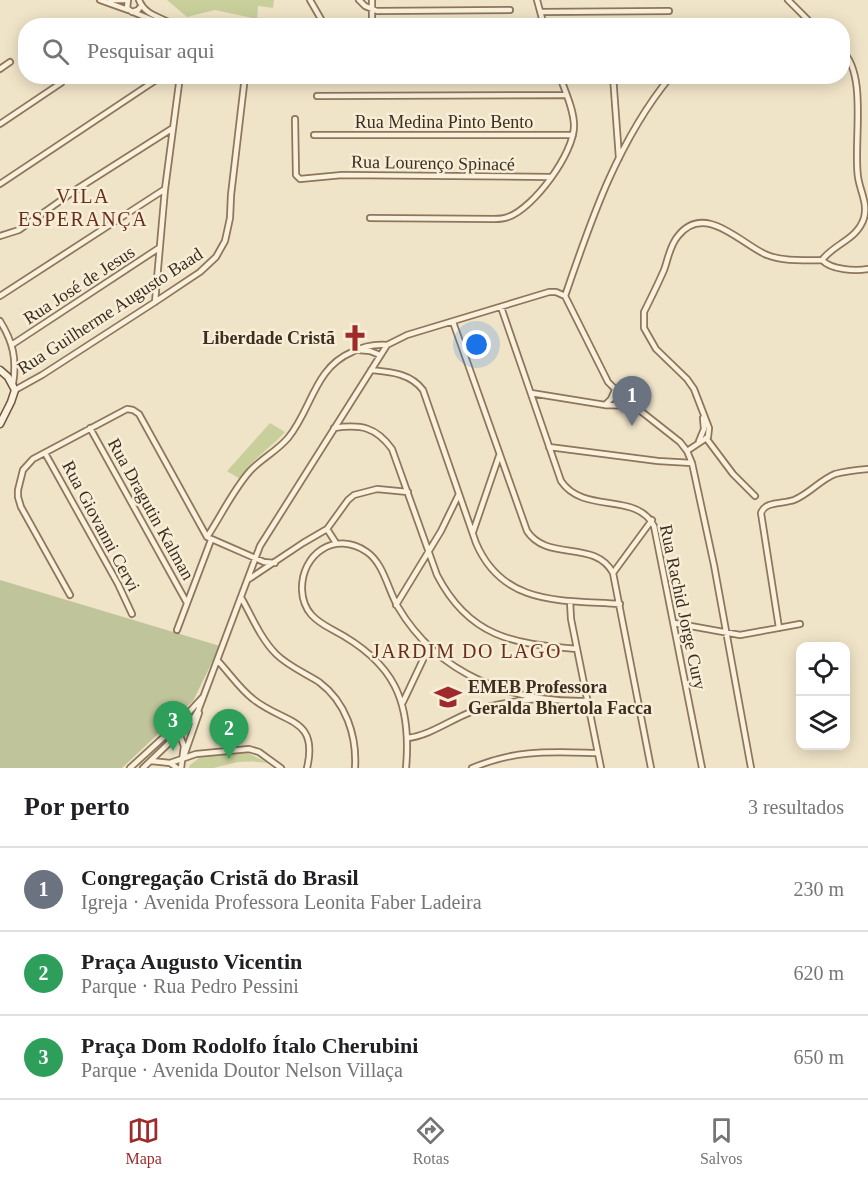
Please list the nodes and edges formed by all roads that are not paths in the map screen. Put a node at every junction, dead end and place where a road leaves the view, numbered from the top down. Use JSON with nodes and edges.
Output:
{"nodes":[{"id":1,"x":100,"y":0,"type":"edge"},
{"id":2,"x":111,"y":0,"type":"edge"},
{"id":3,"x":128,"y":0,"type":"edge"},
{"id":4,"x":139,"y":0,"type":"edge"},
{"id":5,"x":310,"y":0,"type":"edge"},
{"id":6,"x":359,"y":0,"type":"edge"},
{"id":7,"x":372,"y":0,"type":"edge"},
{"id":8,"x":537,"y":0,"type":"edge"},
{"id":9,"x":788,"y":0,"type":"edge"},
{"id":10,"x":141,"y":6,"type":"junction"},
{"id":11,"x":372,"y":10,"type":"junction"},
{"id":12,"x":510,"y":10,"type":"dead end"},
{"id":13,"x":131,"y":11,"type":"junction"},
{"id":14,"x":669,"y":11,"type":"dead end"},
{"id":15,"x":541,"y":12,"type":"junction"},
{"id":16,"x":148,"y":18,"type":"edge"},
{"id":17,"x":159,"y":18,"type":"edge"},
{"id":18,"x":320,"y":18,"type":"edge"},
{"id":19,"x":372,"y":18,"type":"edge"},
{"id":20,"x":542,"y":18,"type":"edge"},
{"id":21,"x":806,"y":18,"type":"edge"},
{"id":22,"x":850,"y":60,"type":"edge"},
{"id":23,"x":10,"y":62,"type":"dead end"},
{"id":24,"x":0,"y":69,"type":"edge"},
{"id":25,"x":60,"y":84,"type":"edge"},
{"id":26,"x":150,"y":84,"type":"edge"},
{"id":27,"x":179,"y":84,"type":"edge"},
{"id":28,"x":244,"y":84,"type":"edge"},
{"id":29,"x":563,"y":84,"type":"edge"},
{"id":30,"x":614,"y":84,"type":"edge"},
{"id":31,"x":665,"y":84,"type":"edge"},
{"id":32,"x":566,"y":95,"type":"junction"},
{"id":33,"x":317,"y":96,"type":"dead end"},
{"id":34,"x":295,"y":119,"type":"dead end"},
{"id":35,"x":0,"y":124,"type":"edge"},
{"id":36,"x":173,"y":128,"type":"junction"},
{"id":37,"x":314,"y":135,"type":"dead end"},
{"id":38,"x":573,"y":135,"type":"junction"},
{"id":39,"x":619,"y":160,"type":"junction"},
{"id":40,"x":551,"y":177,"type":"junction"},
{"id":41,"x":0,"y":184,"type":"edge"},
{"id":42,"x":165,"y":189,"type":"junction"},
{"id":43,"x":370,"y":218,"type":"dead end"},
{"id":44,"x":0,"y":236,"type":"edge"},
{"id":45,"x":159,"y":248,"type":"junction"},
{"id":46,"x":822,"y":260,"type":"junction"},
{"id":47,"x":868,"y":269,"type":"edge"},
{"id":48,"x":0,"y":296,"type":"edge"},
{"id":49,"x":565,"y":296,"type":"junction"},
{"id":50,"x":155,"y":302,"type":"junction"},
{"id":51,"x":501,"y":307,"type":"junction"},
{"id":52,"x":0,"y":321,"type":"edge"},
{"id":53,"x":453,"y":322,"type":"junction"},
{"id":54,"x":13,"y":344,"type":"junction"},
{"id":55,"x":387,"y":345,"type":"junction"},
{"id":56,"x":356,"y":350,"type":"junction"},
{"id":57,"x":380,"y":355,"type":"junction"},
{"id":58,"x":0,"y":370,"type":"edge"},
{"id":59,"x":371,"y":370,"type":"junction"},
{"id":60,"x":14,"y":387,"type":"junction"},
{"id":61,"x":615,"y":390,"type":"junction"},
{"id":62,"x":531,"y":393,"type":"junction"},
{"id":63,"x":605,"y":405,"type":"junction"},
{"id":64,"x":634,"y":406,"type":"junction"},
{"id":65,"x":702,"y":409,"type":"junction"},
{"id":66,"x":0,"y":424,"type":"edge"},
{"id":67,"x":90,"y":428,"type":"junction"},
{"id":68,"x":334,"y":428,"type":"junction"},
{"id":69,"x":706,"y":438,"type":"junction"},
{"id":70,"x":699,"y":441,"type":"junction"},
{"id":71,"x":549,"y":447,"type":"junction"},
{"id":72,"x":687,"y":451,"type":"junction"},
{"id":73,"x":45,"y":453,"type":"junction"},
{"id":74,"x":499,"y":456,"type":"junction"},
{"id":75,"x":692,"y":463,"type":"junction"},
{"id":76,"x":868,"y":469,"type":"edge"},
{"id":77,"x":408,"y":492,"type":"junction"},
{"id":78,"x":459,"y":494,"type":"junction"},
{"id":79,"x":755,"y":495,"type":"dead end"},
{"id":80,"x":652,"y":520,"type":"junction"},
{"id":81,"x":327,"y":529,"type":"junction"},
{"id":82,"x":473,"y":532,"type":"junction"},
{"id":83,"x":316,"y":535,"type":"junction"},
{"id":84,"x":209,"y":538,"type":"junction"},
{"id":85,"x":336,"y":543,"type":"junction"},
{"id":86,"x":320,"y":549,"type":"junction"},
{"id":87,"x":428,"y":551,"type":"junction"},
{"id":88,"x":256,"y":558,"type":"junction"},
{"id":89,"x":275,"y":563,"type":"junction"},
{"id":90,"x":613,"y":573,"type":"junction"},
{"id":91,"x":249,"y":579,"type":"junction"},
{"id":92,"x":70,"y":594,"type":"dead end"},
{"id":93,"x":242,"y":599,"type":"junction"},
{"id":94,"x":570,"y":601,"type":"junction"},
{"id":95,"x":187,"y":603,"type":"junction"},
{"id":96,"x":620,"y":604,"type":"junction"},
{"id":97,"x":396,"y":605,"type":"junction"},
{"id":98,"x":132,"y":614,"type":"dead end"},
{"id":99,"x":674,"y":623,"type":"junction"},
{"id":100,"x":800,"y":624,"type":"dead end"},
{"id":101,"x":779,"y":628,"type":"junction"},
{"id":102,"x":177,"y":630,"type":"dead end"},
{"id":103,"x":726,"y":633,"type":"junction"},
{"id":104,"x":429,"y":647,"type":"junction"},
{"id":105,"x":577,"y":649,"type":"junction"},
{"id":106,"x":218,"y":661,"type":"junction"},
{"id":107,"x":205,"y":695,"type":"junction"},
{"id":108,"x":539,"y":699,"type":"junction"},
{"id":109,"x":588,"y":701,"type":"junction"},
{"id":110,"x":403,"y":702,"type":"junction"},
{"id":111,"x":202,"y":704,"type":"junction"},
{"id":112,"x":181,"y":721,"type":"junction"},
{"id":113,"x":192,"y":721,"type":"junction"},
{"id":114,"x":174,"y":728,"type":"junction"},
{"id":115,"x":180,"y":733,"type":"junction"},
{"id":116,"x":407,"y":738,"type":"junction"},
{"id":117,"x":191,"y":739,"type":"junction"},
{"id":118,"x":188,"y":748,"type":"junction"},
{"id":119,"x":598,"y":753,"type":"junction"},
{"id":120,"x":196,"y":754,"type":"junction"},
{"id":121,"x":183,"y":759,"type":"junction"},
{"id":122,"x":151,"y":760,"type":"junction"},
{"id":123,"x":170,"y":762,"type":"junction"},
{"id":124,"x":130,"y":768,"type":"edge"},
{"id":125,"x":143,"y":768,"type":"edge"},
{"id":126,"x":179,"y":768,"type":"edge"},
{"id":127,"x":281,"y":768,"type":"edge"},
{"id":128,"x":307,"y":768,"type":"edge"},
{"id":129,"x":355,"y":768,"type":"edge"},
{"id":130,"x":406,"y":768,"type":"edge"},
{"id":131,"x":472,"y":768,"type":"edge"},
{"id":132,"x":601,"y":768,"type":"edge"},
{"id":133,"x":651,"y":768,"type":"edge"},
{"id":134,"x":702,"y":768,"type":"edge"},
{"id":135,"x":751,"y":768,"type":"edge"}],
"edges":[{"from":1,"to":13,"type":"street"},
{"from":2,"to":3,"type":"street"},
{"from":3,"to":13,"type":"street"},
{"from":4,"to":10,"type":"street"},
{"from":5,"to":18,"type":"street"},
{"from":6,"to":11,"type":"street"},
{"from":7,"to":11,"type":"street"},
{"from":8,"to":15,"type":"street"},
{"from":9,"to":21,"type":"street"},
{"from":10,"to":13,"type":"street"},
{"from":10,"to":17,"type":"street"},
{"from":11,"to":12,"type":"street"},
{"from":11,"to":19,"type":"street"},
{"from":13,"to":16,"type":"street"},
{"from":14,"to":15,"type":"street"},
{"from":15,"to":20,"type":"street"},
{"from":22,"to":46,"type":"street"},
{"from":23,"to":24,"type":"street"},
{"from":25,"to":35,"type":"street"},
{"from":26,"to":41,"type":"street"},
{"from":27,"to":36,"type":"street"},
{"from":28,"to":50,"type":"street","name":"Rua Guilherme Augusto Baad"},
{"from":29,"to":32,"type":"street"},
{"from":30,"to":39,"type":"street"},
{"from":31,"to":39,"type":"street"},
{"from":32,"to":33,"type":"street"},
{"from":32,"to":38,"type":"street"},
{"from":34,"to":40,"type":"street","name":"Rua Lourenço Spinacé"},
{"from":36,"to":42,"type":"street"},
{"from":36,"to":44,"type":"street"},
{"from":37,"to":38,"type":"street","name":"Rua Medina Pinto Bento"},
{"from":38,"to":40,"type":"street"},
{"from":39,"to":49,"type":"street"},
{"from":40,"to":43,"type":"street"},
{"from":42,"to":45,"type":"street"},
{"from":42,"to":48,"type":"street"},
{"from":45,"to":50,"type":"street"},
{"from":45,"to":54,"type":"street","name":"Rua José de Jesus"},
{"from":46,"to":47,"type":"street"},
{"from":46,"to":65,"type":"street"},
{"from":49,"to":51,"type":"street"},
{"from":49,"to":61,"type":"street"},
{"from":50,"to":60,"type":"street","name":"Rua Guilherme Augusto Baad"},
{"from":51,"to":53,"type":"street"},
{"from":51,"to":62,"type":"street","name":"Rua Rachid Jorge Cury"},
{"from":52,"to":54,"type":"street"},
{"from":53,"to":55,"type":"street"},
{"from":53,"to":74,"type":"street"},
{"from":54,"to":60,"type":"street"},
{"from":55,"to":56,"type":"street"},
{"from":55,"to":57,"type":"street"},
{"from":56,"to":57,"type":"street"},
{"from":56,"to":84,"type":"street"},
{"from":57,"to":59,"type":"street"},
{"from":58,"to":60,"type":"street"},
{"from":59,"to":68,"type":"street"},
{"from":59,"to":78,"type":"street"},
{"from":60,"to":66,"type":"street"},
{"from":61,"to":63,"type":"street"},
{"from":61,"to":64,"type":"street"},
{"from":62,"to":63,"type":"street"},
{"from":62,"to":71,"type":"street","name":"Rua Rachid Jorge Cury"},
{"from":63,"to":64,"type":"street"},
{"from":64,"to":72,"type":"street"},
{"from":65,"to":69,"type":"street"},
{"from":65,"to":70,"type":"street"},
{"from":67,"to":73,"type":"street"},
{"from":67,"to":84,"type":"street"},
{"from":67,"to":95,"type":"street","name":"Rua Dragutin Kalman"},
{"from":68,"to":77,"type":"street"},
{"from":68,"to":88,"type":"street"},
{"from":69,"to":70,"type":"street"},
{"from":69,"to":79,"type":"street"},
{"from":70,"to":72,"type":"street"},
{"from":71,"to":75,"type":"street"},
{"from":71,"to":80,"type":"street","name":"Rua Rachid Jorge Cury"},
{"from":72,"to":75,"type":"street"},
{"from":73,"to":92,"type":"street"},
{"from":73,"to":98,"type":"street","name":"Rua Giovanni Cervi"},
{"from":74,"to":82,"type":"street"},
{"from":74,"to":90,"type":"street"},
{"from":75,"to":103,"type":"street"},
{"from":76,"to":101,"type":"street"},
{"from":77,"to":81,"type":"street"},
{"from":77,"to":87,"type":"street"},
{"from":78,"to":82,"type":"street"},
{"from":78,"to":87,"type":"street"},
{"from":80,"to":90,"type":"street"},
{"from":80,"to":99,"type":"street","name":"Rua Rachid Jorge Cury"},
{"from":81,"to":83,"type":"street"},
{"from":81,"to":85,"type":"street"},
{"from":82,"to":94,"type":"street"},
{"from":83,"to":86,"type":"street"},
{"from":83,"to":89,"type":"street"},
{"from":84,"to":88,"type":"street"},
{"from":84,"to":95,"type":"street"},
{"from":85,"to":86,"type":"street"},
{"from":85,"to":97,"type":"street"},
{"from":86,"to":110,"type":"street"},
{"from":87,"to":97,"type":"street"},
{"from":87,"to":105,"type":"street"},
{"from":88,"to":89,"type":"street"},
{"from":88,"to":91,"type":"street"},
{"from":89,"to":91,"type":"street"},
{"from":90,"to":96,"type":"street"},
{"from":91,"to":93,"type":"street"},
{"from":93,"to":106,"type":"street"},
{"from":93,"to":129,"type":"street"},
{"from":94,"to":96,"type":"street"},
{"from":94,"to":105,"type":"street"},
{"from":95,"to":102,"type":"street"},
{"from":96,"to":133,"type":"street"},
{"from":97,"to":104,"type":"street"},
{"from":99,"to":103,"type":"street"},
{"from":99,"to":134,"type":"street","name":"Rua Rachid Jorge Cury"},
{"from":100,"to":101,"type":"street"},
{"from":101,"to":103,"type":"street"},
{"from":103,"to":135,"type":"street"},
{"from":104,"to":108,"type":"street"},
{"from":104,"to":110,"type":"street"},
{"from":105,"to":109,"type":"street"},
{"from":106,"to":107,"type":"street"},
{"from":106,"to":128,"type":"street"},
{"from":107,"to":111,"type":"street"},
{"from":107,"to":112,"type":"street"},
{"from":108,"to":109,"type":"street"},
{"from":108,"to":116,"type":"street"},
{"from":109,"to":119,"type":"street"},
{"from":110,"to":116,"type":"street"},
{"from":111,"to":113,"type":"street"},
{"from":111,"to":117,"type":"street"},
{"from":112,"to":113,"type":"street"},
{"from":112,"to":114,"type":"street"},
{"from":113,"to":115,"type":"street"},
{"from":113,"to":117,"type":"street"},
{"from":114,"to":115,"type":"street"},
{"from":114,"to":124,"type":"street"},
{"from":115,"to":121,"type":"street"},
{"from":115,"to":122,"type":"street"},
{"from":116,"to":130,"type":"street"},
{"from":117,"to":118,"type":"street"},
{"from":118,"to":120,"type":"street"},
{"from":118,"to":121,"type":"street"},
{"from":119,"to":131,"type":"street"},
{"from":119,"to":132,"type":"street"},
{"from":120,"to":121,"type":"street"},
{"from":120,"to":127,"type":"street"},
{"from":121,"to":123,"type":"street"},
{"from":121,"to":126,"type":"street"},
{"from":122,"to":123,"type":"street"},
{"from":122,"to":125,"type":"street"},
{"from":123,"to":126,"type":"street"}]}
